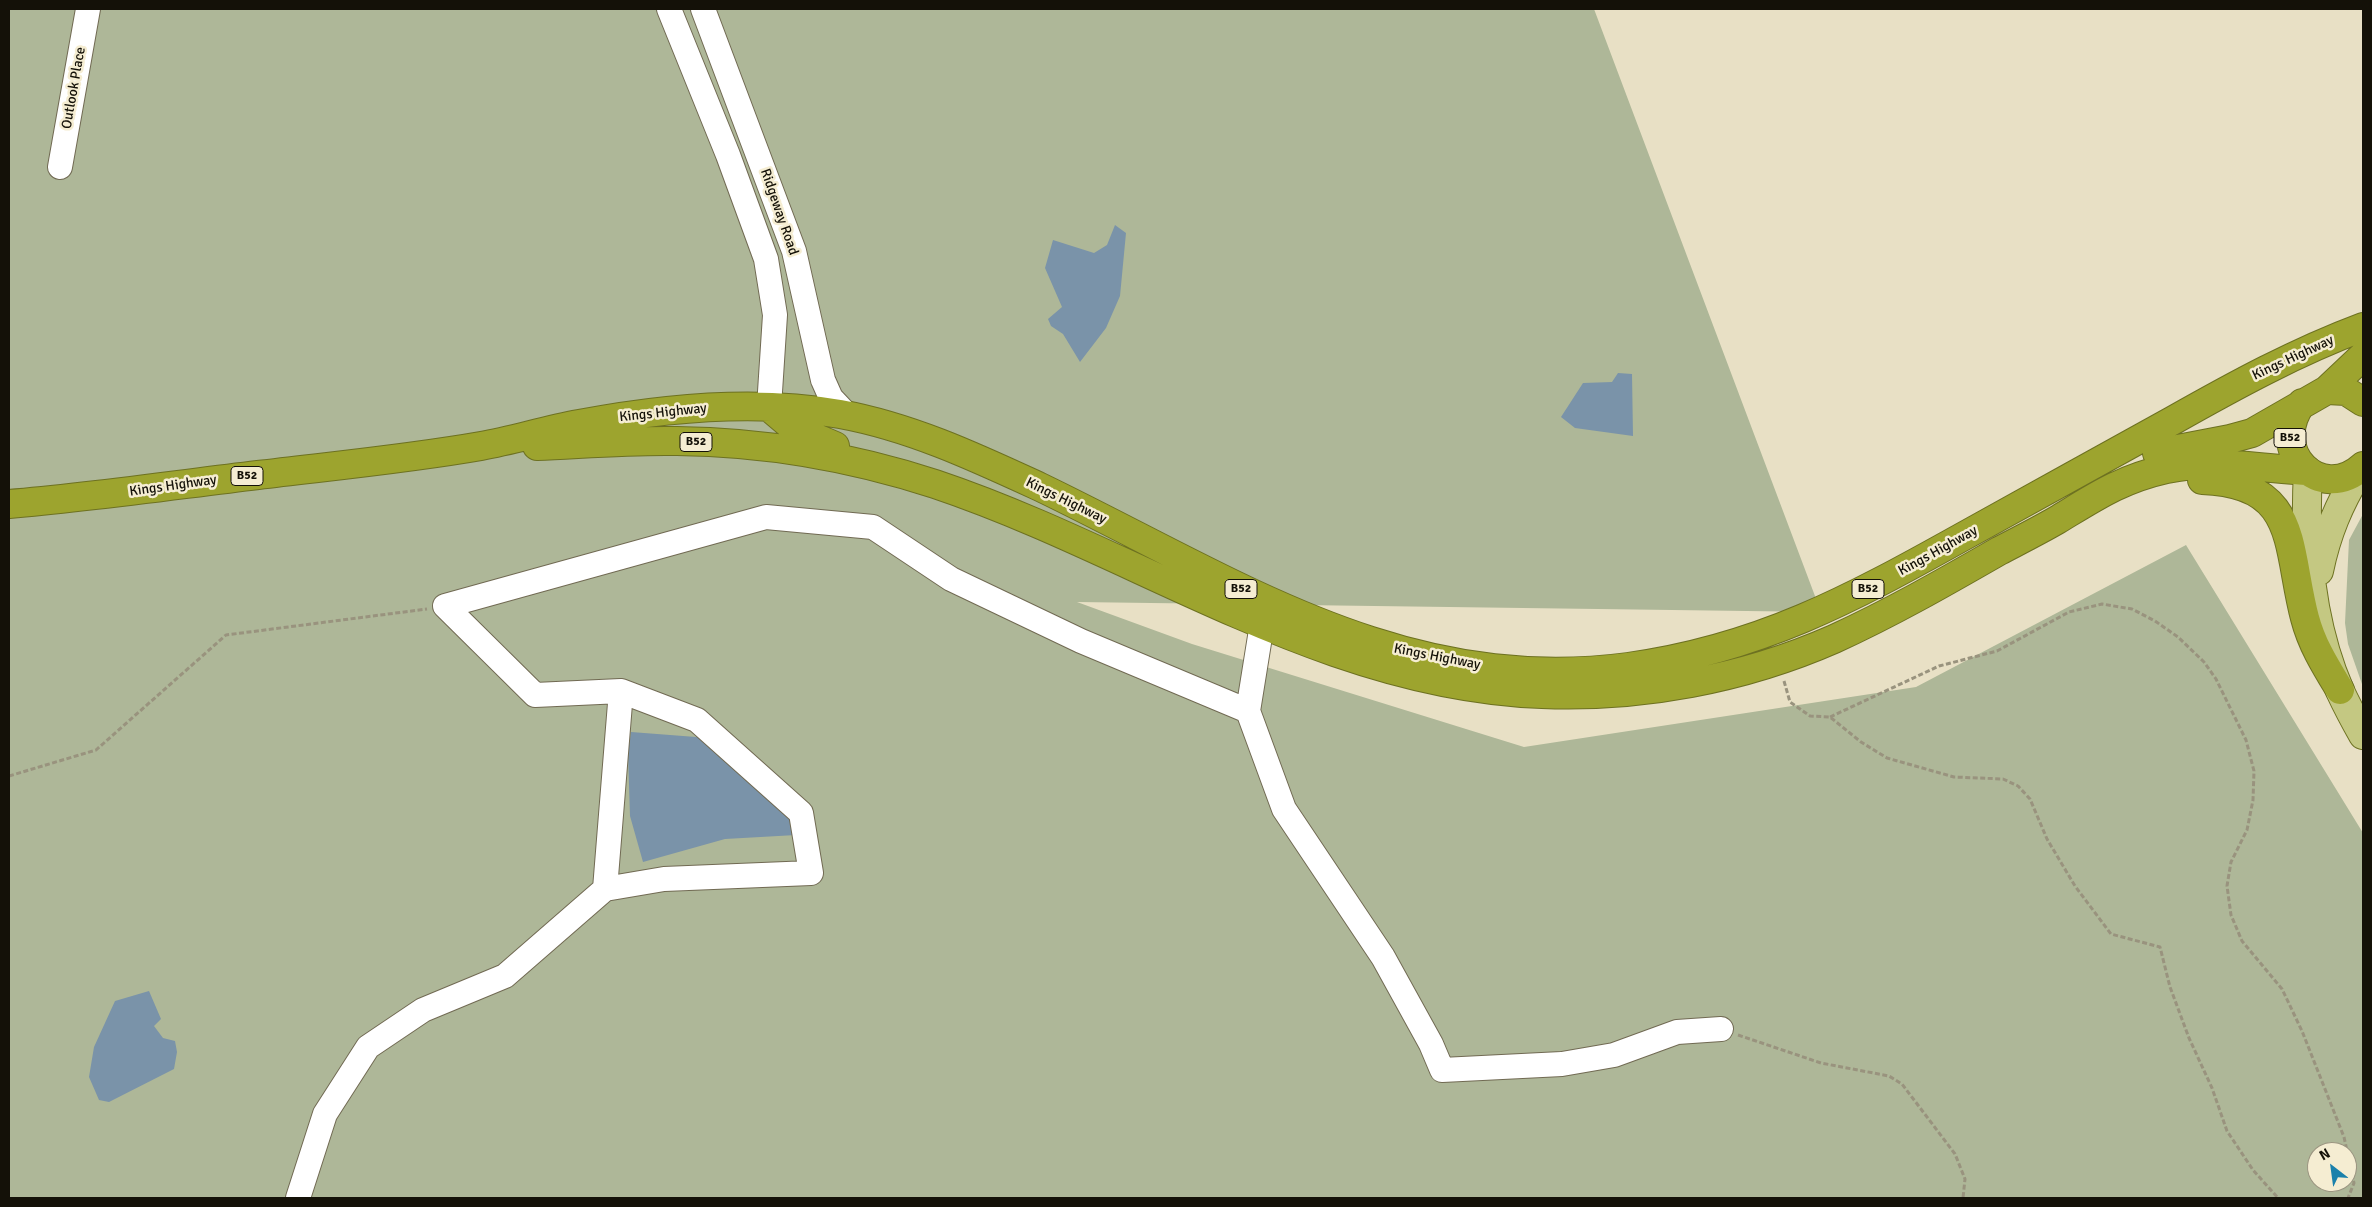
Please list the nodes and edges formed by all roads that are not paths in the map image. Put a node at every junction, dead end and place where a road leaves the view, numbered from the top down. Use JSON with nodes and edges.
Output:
{"nodes":[{"id":1,"x":88,"y":9,"type":"edge"},
{"id":2,"x":669,"y":9,"type":"edge"},
{"id":3,"x":703,"y":9,"type":"edge"},
{"id":4,"x":60,"y":167,"type":"dead end"},
{"id":5,"x":2363,"y":327,"type":"edge"},
{"id":6,"x":2363,"y":356,"type":"edge"},
{"id":7,"x":2327,"y":390,"type":"junction"},
{"id":8,"x":2363,"y":402,"type":"edge"},
{"id":9,"x":2302,"y":403,"type":"junction"},
{"id":10,"x":769,"y":407,"type":"junction"},
{"id":11,"x":848,"y":416,"type":"junction"},
{"id":12,"x":485,"y":446,"type":"junction"},
{"id":13,"x":2361,"y":468,"type":"edge"},
{"id":14,"x":2307,"y":471,"type":"junction"},
{"id":15,"x":903,"y":474,"type":"junction"},
{"id":16,"x":9,"y":504,"type":"edge"},
{"id":17,"x":2061,"y":517,"type":"junction"},
{"id":18,"x":1918,"y":562,"type":"junction"},
{"id":19,"x":2314,"y":595,"type":"junction"},
{"id":20,"x":1262,"y":624,"type":"junction"},
{"id":21,"x":2340,"y":690,"type":"junction"},
{"id":22,"x":621,"y":691,"type":"junction"},
{"id":23,"x":1248,"y":711,"type":"junction"},
{"id":24,"x":2363,"y":735,"type":"edge"},
{"id":25,"x":605,"y":889,"type":"junction"},
{"id":26,"x":1721,"y":1029,"type":"road end"},
{"id":27,"x":298,"y":1198,"type":"edge"}],
"edges":[{"from":1,"to":4,"type":"street","name":"Outlook Place"},
{"from":2,"to":10,"type":"street","name":"Ridgeway Road"},
{"from":3,"to":11,"type":"street","name":"Ridgeway Road"},
{"from":5,"to":18,"type":"highway","name":"Kings Highway","number":"B52"},
{"from":6,"to":7,"type":"highway","number":"B52"},
{"from":7,"to":8,"type":"highway"},
{"from":7,"to":9,"type":"highway","number":"B52"},
{"from":9,"to":14,"type":"highway","number":"B52"},
{"from":9,"to":18,"type":"highway","number":"B52"},
{"from":10,"to":11,"type":"highway","name":"Kings Highway","number":"B52"},
{"from":10,"to":12,"type":"highway","name":"Kings Highway","number":"B52"},
{"from":10,"to":15,"type":"highway"},
{"from":11,"to":18,"type":"highway","name":"Kings Highway","number":"B52"},
{"from":12,"to":15,"type":"highway","name":"Kings Highway","number":"B52"},
{"from":12,"to":16,"type":"highway","name":"Kings Highway","number":"B52"},
{"from":13,"to":14,"type":"highway","number":"B52"},
{"from":13,"to":19,"type":"main road"},
{"from":14,"to":17,"type":"highway","name":"Kings Highway","number":"B52"},
{"from":14,"to":19,"type":"main road"},
{"from":15,"to":20,"type":"highway","name":"Kings Highway","number":"B52"},
{"from":17,"to":20,"type":"highway","name":"Kings Highway","number":"B52"},
{"from":17,"to":21,"type":"highway"},
{"from":19,"to":21,"type":"main road"},
{"from":20,"to":23,"type":"street"},
{"from":21,"to":24,"type":"main road"},
{"from":22,"to":23,"type":"street"},
{"from":22,"to":25,"type":"street"},
{"from":22,"to":25,"type":"street"},
{"from":23,"to":26,"type":"street"},
{"from":25,"to":27,"type":"street"}]}
